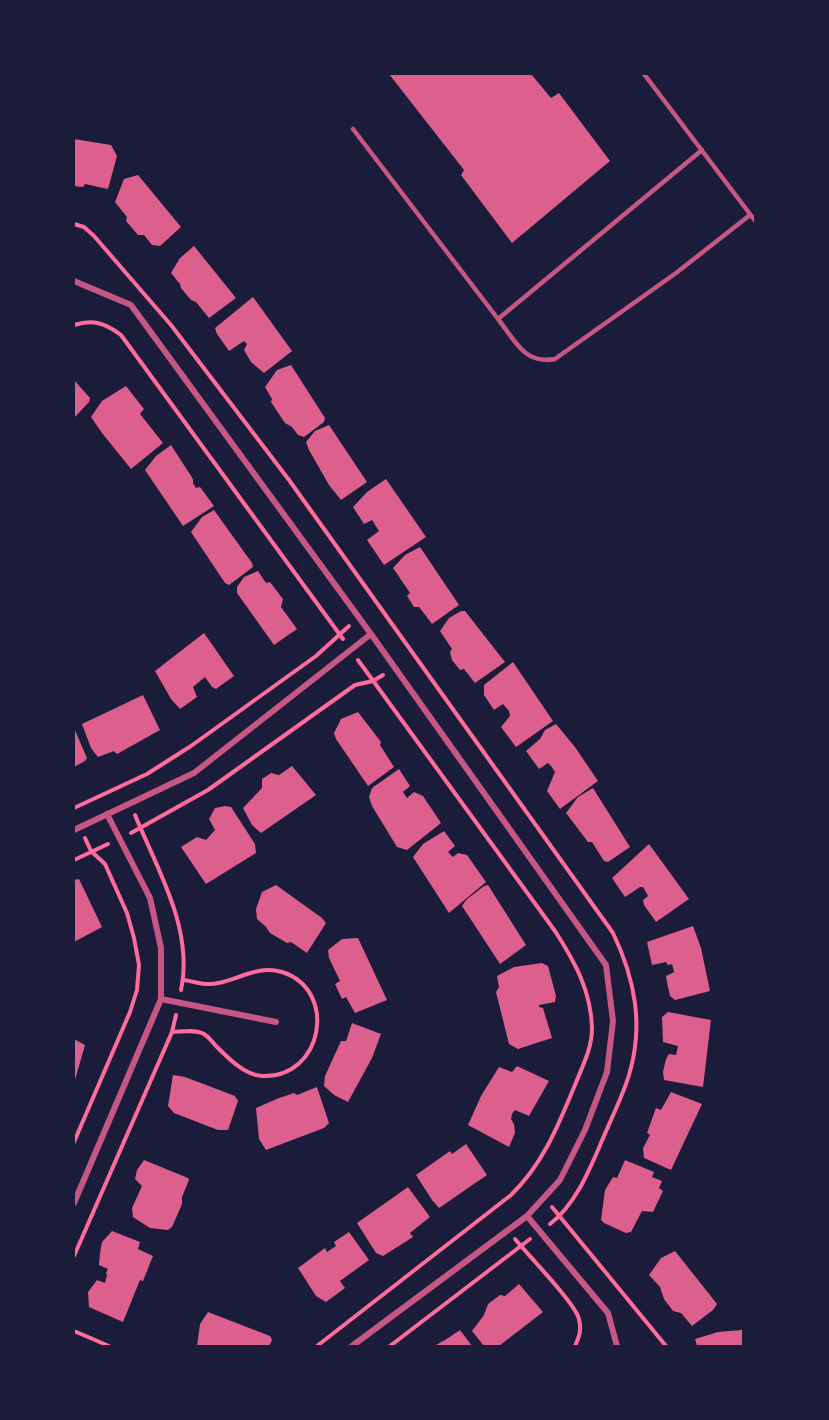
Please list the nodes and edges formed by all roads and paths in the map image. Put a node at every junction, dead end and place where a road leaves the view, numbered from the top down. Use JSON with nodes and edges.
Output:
{"nodes":[{"id":1,"x":644,"y":74,"type":"edge"},
{"id":2,"x":352,"y":129,"type":"dead end"},
{"id":3,"x":702,"y":150,"type":"junction"},
{"id":4,"x":750,"y":215,"type":"junction"},
{"id":5,"x":756,"y":222,"type":"edge"},
{"id":6,"x":74,"y":224,"type":"edge"},
{"id":7,"x":74,"y":281,"type":"edge"},
{"id":8,"x":498,"y":319,"type":"junction"},
{"id":9,"x":74,"y":325,"type":"edge"},
{"id":10,"x":359,"y":619,"type":"junction"},
{"id":11,"x":339,"y":634,"type":"junction"},
{"id":12,"x":371,"y":634,"type":"junction"},
{"id":13,"x":351,"y":650,"type":"junction"},
{"id":14,"x":373,"y":681,"type":"junction"},
{"id":15,"x":74,"y":808,"type":"edge"},
{"id":16,"x":107,"y":814,"type":"junction"},
{"id":17,"x":77,"y":828,"type":"edge"},
{"id":18,"x":120,"y":838,"type":"junction"},
{"id":19,"x":91,"y":852,"type":"junction"},
{"id":20,"x":74,"y":860,"type":"edge"},
{"id":21,"x":161,"y":999,"type":"junction"},
{"id":22,"x":276,"y":1022,"type":"dead end"},
{"id":23,"x":74,"y":1142,"type":"edge"},
{"id":24,"x":544,"y":1197,"type":"junction"},
{"id":25,"x":74,"y":1203,"type":"edge"},
{"id":26,"x":527,"y":1216,"type":"junction"},
{"id":27,"x":560,"y":1216,"type":"junction"},
{"id":28,"x":508,"y":1231,"type":"junction"},
{"id":29,"x":540,"y":1232,"type":"junction"},
{"id":30,"x":521,"y":1246,"type":"junction"},
{"id":31,"x":74,"y":1331,"type":"edge"},
{"id":32,"x":110,"y":1347,"type":"edge"},
{"id":33,"x":317,"y":1347,"type":"edge"},
{"id":34,"x":352,"y":1347,"type":"edge"},
{"id":35,"x":390,"y":1347,"type":"edge"},
{"id":36,"x":575,"y":1347,"type":"edge"},
{"id":37,"x":617,"y":1347,"type":"edge"},
{"id":38,"x":666,"y":1347,"type":"edge"}],
"edges":[{"from":1,"to":3,"type":"lane"},
{"from":2,"to":8,"type":"lane"},
{"from":3,"to":4,"type":"lane"},
{"from":3,"to":8,"type":"lane"},
{"from":4,"to":5,"type":"lane"},
{"from":4,"to":8,"type":"lane"},
{"from":6,"to":27,"type":"path"},
{"from":7,"to":10,"type":"street"},
{"from":9,"to":11,"type":"path"},
{"from":10,"to":11,"type":"path"},
{"from":10,"to":12,"type":"street"},
{"from":11,"to":13,"type":"path"},
{"from":11,"to":15,"type":"path"},
{"from":12,"to":13,"type":"street"},
{"from":12,"to":24,"type":"street"},
{"from":13,"to":14,"type":"path"},
{"from":13,"to":16,"type":"street"},
{"from":14,"to":18,"type":"path"},
{"from":14,"to":33,"type":"path"},
{"from":16,"to":17,"type":"street"},
{"from":16,"to":18,"type":"street"},
{"from":17,"to":19,"type":"path"},
{"from":18,"to":19,"type":"path"},
{"from":18,"to":21,"type":"street"},
{"from":19,"to":20,"type":"path"},
{"from":19,"to":23,"type":"path"},
{"from":21,"to":22,"type":"street"},
{"from":21,"to":25,"type":"street"},
{"from":24,"to":26,"type":"street"},
{"from":24,"to":27,"type":"path"},
{"from":26,"to":28,"type":"street"},
{"from":26,"to":29,"type":"street"},
{"from":27,"to":29,"type":"path"},
{"from":27,"to":38,"type":"path"},
{"from":28,"to":30,"type":"path"},
{"from":28,"to":34,"type":"street"},
{"from":29,"to":30,"type":"path"},
{"from":29,"to":37,"type":"street"},
{"from":30,"to":35,"type":"path"},
{"from":30,"to":36,"type":"path"},
{"from":31,"to":32,"type":"path"}]}
